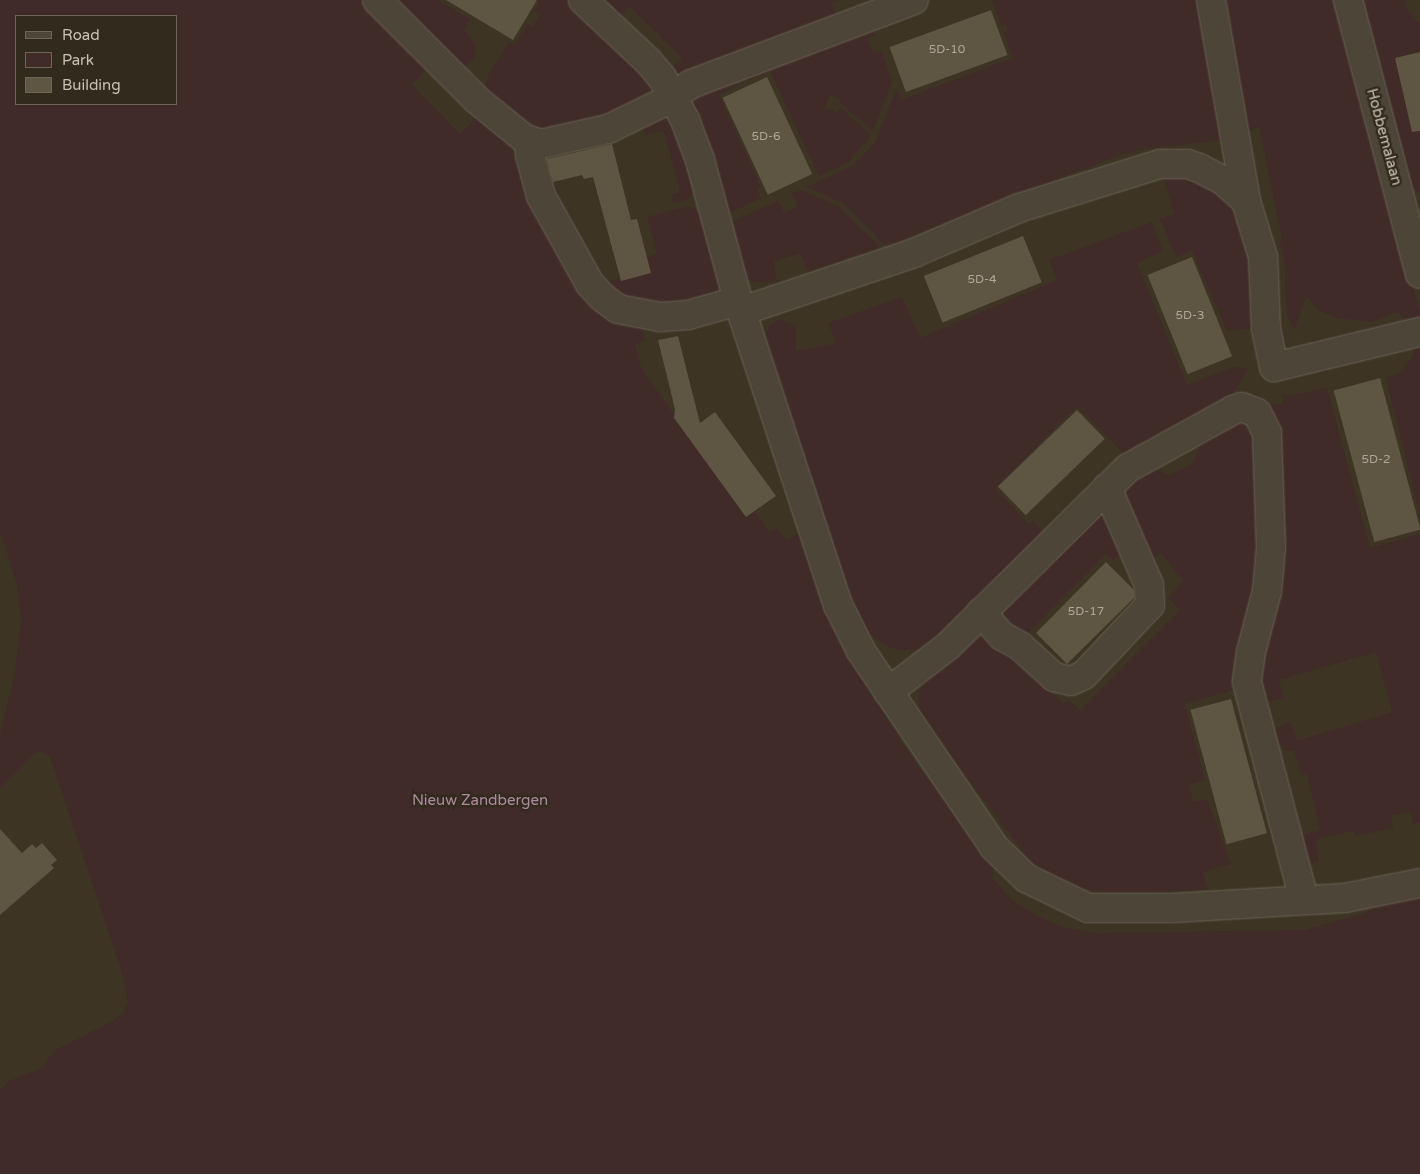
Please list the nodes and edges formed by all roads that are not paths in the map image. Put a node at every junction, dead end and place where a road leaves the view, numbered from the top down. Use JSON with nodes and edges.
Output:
{"nodes":[{"id":1,"x":377,"y":0,"type":"edge"},
{"id":2,"x":583,"y":0,"type":"edge"},
{"id":3,"x":914,"y":0,"type":"edge"},
{"id":4,"x":1211,"y":0,"type":"edge"},
{"id":5,"x":1348,"y":0,"type":"edge"},
{"id":6,"x":673,"y":96,"type":"junction"},
{"id":7,"x":530,"y":142,"type":"junction"},
{"id":8,"x":1246,"y":200,"type":"junction"},
{"id":9,"x":1415,"y":233,"type":"edge"},
{"id":10,"x":1420,"y":274,"type":"edge"},
{"id":11,"x":740,"y":306,"type":"junction"},
{"id":12,"x":1420,"y":332,"type":"edge"},
{"id":13,"x":1107,"y":488,"type":"junction"},
{"id":14,"x":981,"y":612,"type":"junction"},
{"id":15,"x":888,"y":692,"type":"junction"},
{"id":16,"x":1420,"y":865,"type":"edge"},
{"id":17,"x":1420,"y":883,"type":"edge"},
{"id":18,"x":1310,"y":898,"type":"junction"}],
"edges":[{"from":1,"to":7,"type":"street"},
{"from":2,"to":6,"type":"street"},
{"from":3,"to":6,"type":"street"},
{"from":4,"to":8,"type":"street"},
{"from":5,"to":9,"type":"street","name":"Hobbemalaan"},
{"from":6,"to":7,"type":"street"},
{"from":6,"to":11,"type":"street"},
{"from":7,"to":11,"type":"street"},
{"from":8,"to":11,"type":"street"},
{"from":8,"to":12,"type":"street"},
{"from":9,"to":10,"type":"street","name":"Hobbemalaan"},
{"from":11,"to":15,"type":"street"},
{"from":13,"to":14,"type":"street"},
{"from":13,"to":14,"type":"street"},
{"from":13,"to":18,"type":"street"},
{"from":14,"to":15,"type":"street"},
{"from":15,"to":18,"type":"street"},
{"from":16,"to":18,"type":"street"},
{"from":17,"to":18,"type":"street"}]}
